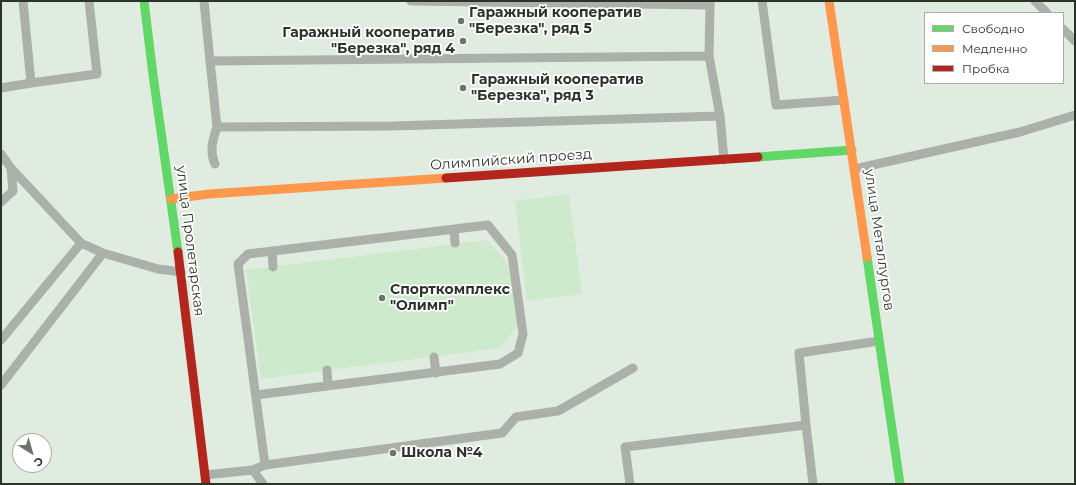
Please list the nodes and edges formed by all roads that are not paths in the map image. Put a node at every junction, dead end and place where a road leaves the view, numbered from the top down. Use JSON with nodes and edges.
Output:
{"nodes":[{"id":1,"x":23,"y":1,"type":"edge"},
{"id":2,"x":89,"y":1,"type":"edge"},
{"id":3,"x":144,"y":1,"type":"edge"},
{"id":4,"x":204,"y":1,"type":"edge"},
{"id":5,"x":411,"y":1,"type":"edge"},
{"id":6,"x":762,"y":1,"type":"edge"},
{"id":7,"x":829,"y":1,"type":"edge"},
{"id":8,"x":1035,"y":1,"type":"edge"},
{"id":9,"x":710,"y":3,"type":"edge"},
{"id":10,"x":1046,"y":12,"type":"edge"},
{"id":11,"x":1064,"y":30,"type":"edge"},
{"id":12,"x":1075,"y":41,"type":"edge"},
{"id":13,"x":709,"y":56,"type":"junction"},
{"id":14,"x":210,"y":61,"type":"junction"},
{"id":15,"x":31,"y":83,"type":"junction"},
{"id":16,"x":1,"y":88,"type":"edge"},
{"id":17,"x":844,"y":100,"type":"junction"},
{"id":18,"x":1075,"y":115,"type":"edge"},
{"id":19,"x":720,"y":116,"type":"junction"},
{"id":20,"x":217,"y":127,"type":"junction"},
{"id":21,"x":852,"y":150,"type":"junction"},
{"id":22,"x":1,"y":154,"type":"edge"},
{"id":23,"x":724,"y":160,"type":"junction"},
{"id":24,"x":214,"y":164,"type":"dead end"},
{"id":25,"x":11,"y":168,"type":"junction"},
{"id":26,"x":859,"y":168,"type":"dead end"},
{"id":27,"x":171,"y":199,"type":"junction"},
{"id":28,"x":1,"y":202,"type":"edge"},
{"id":29,"x":454,"y":229,"type":"junction"},
{"id":30,"x":81,"y":243,"type":"junction"},
{"id":31,"x":456,"y":243,"type":"dead end"},
{"id":32,"x":272,"y":251,"type":"junction"},
{"id":33,"x":103,"y":253,"type":"junction"},
{"id":34,"x":273,"y":266,"type":"dead end"},
{"id":35,"x":181,"y":272,"type":"junction"},
{"id":36,"x":1,"y":340,"type":"edge"},
{"id":37,"x":880,"y":341,"type":"junction"},
{"id":38,"x":434,"y":357,"type":"dead end"},
{"id":39,"x":633,"y":368,"type":"dead end"},
{"id":40,"x":327,"y":370,"type":"dead end"},
{"id":41,"x":436,"y":372,"type":"junction"},
{"id":42,"x":1,"y":385,"type":"edge"},
{"id":43,"x":328,"y":386,"type":"junction"},
{"id":44,"x":256,"y":395,"type":"junction"},
{"id":45,"x":806,"y":425,"type":"junction"},
{"id":46,"x":265,"y":465,"type":"junction"},
{"id":47,"x":253,"y":470,"type":"junction"},
{"id":48,"x":206,"y":480,"type":"edge"},
{"id":49,"x":263,"y":484,"type":"edge"},
{"id":50,"x":630,"y":484,"type":"edge"},
{"id":51,"x":813,"y":484,"type":"edge"},
{"id":52,"x":900,"y":484,"type":"edge"}],
"edges":[{"from":1,"to":15,"type":"lane"},
{"from":2,"to":15,"type":"lane"},
{"from":3,"to":27,"type":"street","name":"улица Пролетарская"},
{"from":4,"to":14,"type":"lane"},
{"from":5,"to":9,"type":"lane"},
{"from":6,"to":17,"type":"lane"},
{"from":7,"to":17,"type":"street","name":"улица Металлургов"},
{"from":8,"to":10,"type":"lane"},
{"from":9,"to":13,"type":"lane"},
{"from":11,"to":12,"type":"lane"},
{"from":13,"to":14,"type":"lane"},
{"from":13,"to":19,"type":"lane"},
{"from":14,"to":20,"type":"lane"},
{"from":15,"to":16,"type":"lane"},
{"from":17,"to":21,"type":"street","name":"улица Металлургов"},
{"from":18,"to":26,"type":"lane"},
{"from":19,"to":20,"type":"lane"},
{"from":19,"to":23,"type":"lane"},
{"from":20,"to":24,"type":"lane"},
{"from":21,"to":23,"type":"street","name":"Олимпийский проезд"},
{"from":21,"to":37,"type":"street","name":"улица Металлургов"},
{"from":22,"to":25,"type":"lane"},
{"from":23,"to":27,"type":"street","name":"Олимпийский проезд"},
{"from":25,"to":28,"type":"lane"},
{"from":25,"to":30,"type":"lane"},
{"from":27,"to":35,"type":"street","name":"улица Пролетарская"},
{"from":29,"to":31,"type":"lane"},
{"from":29,"to":32,"type":"lane"},
{"from":29,"to":41,"type":"lane"},
{"from":30,"to":33,"type":"lane"},
{"from":30,"to":36,"type":"lane"},
{"from":32,"to":34,"type":"lane"},
{"from":32,"to":44,"type":"lane"},
{"from":33,"to":35,"type":"lane"},
{"from":33,"to":42,"type":"lane"},
{"from":35,"to":48,"type":"street","name":"улица Пролетарская"},
{"from":37,"to":45,"type":"lane"},
{"from":37,"to":52,"type":"street","name":"улица Металлургов"},
{"from":38,"to":41,"type":"lane"},
{"from":39,"to":46,"type":"lane"},
{"from":40,"to":43,"type":"lane"},
{"from":41,"to":43,"type":"lane"},
{"from":43,"to":44,"type":"lane"},
{"from":44,"to":46,"type":"lane"},
{"from":45,"to":50,"type":"lane"},
{"from":45,"to":51,"type":"lane"},
{"from":46,"to":47,"type":"lane"},
{"from":47,"to":48,"type":"lane"},
{"from":47,"to":49,"type":"lane"}]}
